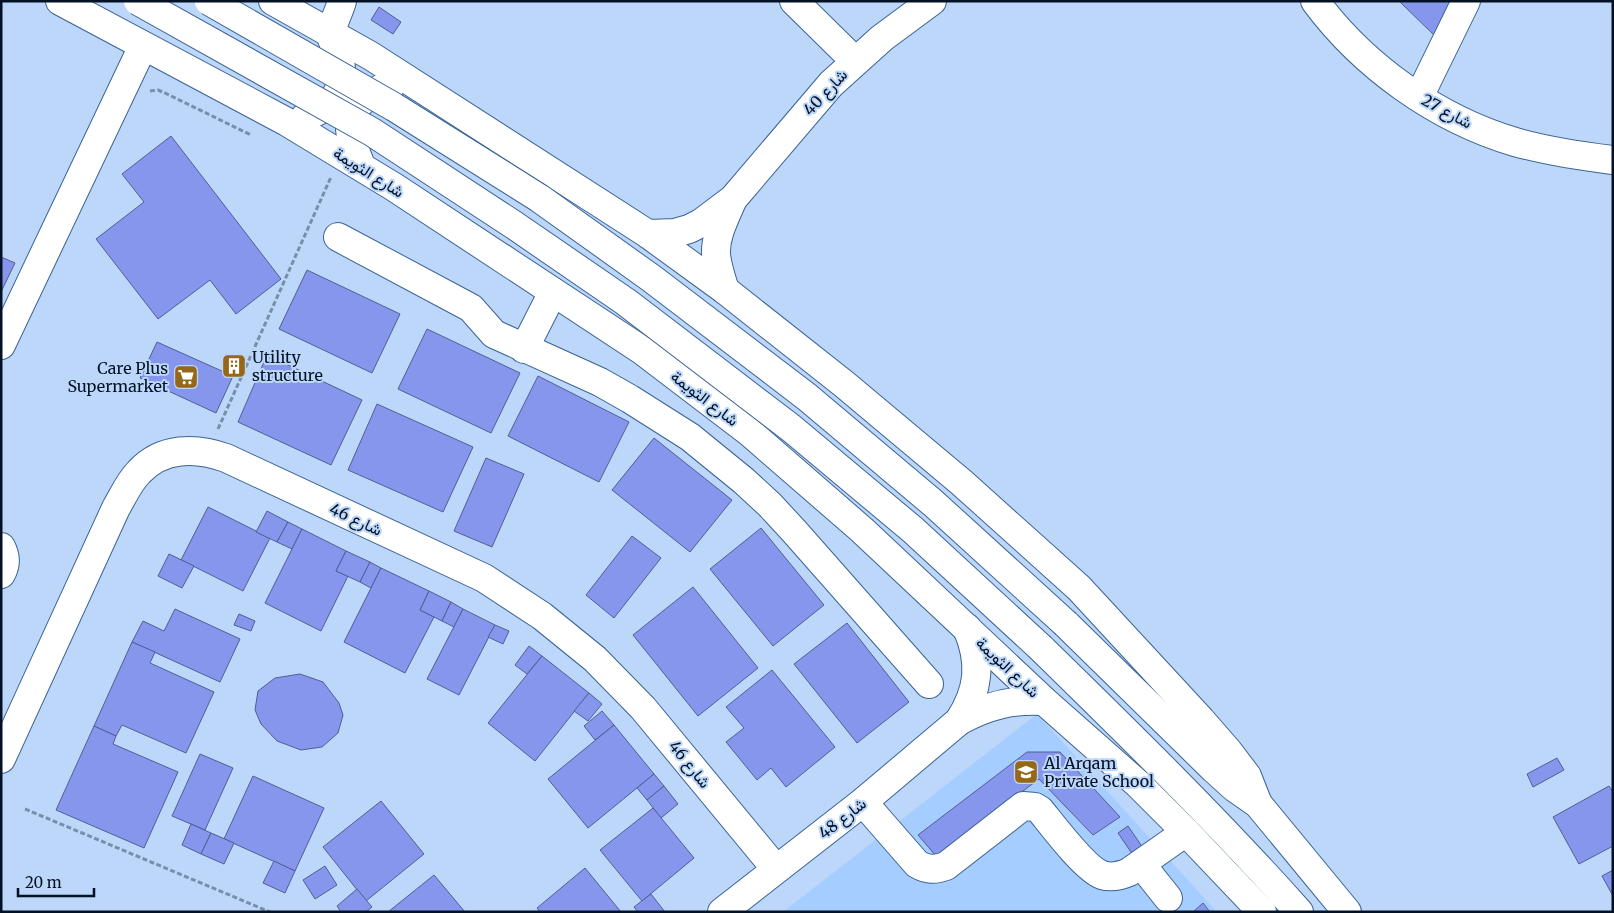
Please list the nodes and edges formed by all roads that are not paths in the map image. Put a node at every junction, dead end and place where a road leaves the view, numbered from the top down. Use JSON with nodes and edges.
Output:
{"nodes":[{"id":1,"x":60,"y":1,"type":"edge"},
{"id":2,"x":138,"y":1,"type":"edge"},
{"id":3,"x":209,"y":1,"type":"edge"},
{"id":4,"x":273,"y":1,"type":"edge"},
{"id":5,"x":342,"y":1,"type":"edge"},
{"id":6,"x":794,"y":1,"type":"edge"},
{"id":7,"x":932,"y":1,"type":"edge"},
{"id":8,"x":1315,"y":1,"type":"edge"},
{"id":9,"x":1466,"y":1,"type":"edge"},
{"id":10,"x":331,"y":34,"type":"junction"},
{"id":11,"x":143,"y":46,"type":"junction"},
{"id":12,"x":854,"y":61,"type":"junction"},
{"id":13,"x":410,"y":80,"type":"junction"},
{"id":14,"x":1419,"y":97,"type":"junction"},
{"id":15,"x":287,"y":122,"type":"junction"},
{"id":16,"x":1613,"y":160,"type":"edge"},
{"id":17,"x":361,"y":166,"type":"junction"},
{"id":18,"x":733,"y":200,"type":"junction"},
{"id":19,"x":648,"y":234,"type":"junction"},
{"id":20,"x":338,"y":237,"type":"dead end"},
{"id":21,"x":725,"y":290,"type":"junction"},
{"id":22,"x":554,"y":292,"type":"junction"},
{"id":23,"x":1,"y":345,"type":"edge"},
{"id":24,"x":524,"y":349,"type":"junction"},
{"id":25,"x":1,"y":546,"type":"edge"},
{"id":26,"x":1,"y":574,"type":"edge"},
{"id":27,"x":967,"y":628,"type":"junction"},
{"id":28,"x":929,"y":684,"type":"dead end"},
{"id":29,"x":1044,"y":701,"type":"junction"},
{"id":30,"x":959,"y":721,"type":"junction"},
{"id":31,"x":8,"y":725,"type":"edge"},
{"id":32,"x":1,"y":759,"type":"edge"},
{"id":33,"x":863,"y":802,"type":"junction"},
{"id":34,"x":1258,"y":804,"type":"junction"},
{"id":35,"x":1186,"y":832,"type":"junction"},
{"id":36,"x":1141,"y":864,"type":"junction"},
{"id":37,"x":776,"y":869,"type":"junction"},
{"id":38,"x":1164,"y":900,"type":"edge"},
{"id":39,"x":722,"y":912,"type":"edge"},
{"id":40,"x":1262,"y":912,"type":"edge"},
{"id":41,"x":1299,"y":912,"type":"edge"},
{"id":42,"x":1347,"y":912,"type":"edge"}],
"edges":[{"from":1,"to":11,"type":"street","name":"شارع الثويمة"},
{"from":2,"to":41,"type":"street","bridge":true},
{"from":3,"to":34,"type":"street","bridge":true},
{"from":4,"to":10,"type":"street"},
{"from":5,"to":10,"type":"street"},
{"from":6,"to":12,"type":"street"},
{"from":7,"to":12,"type":"street","name":"شارع 40"},
{"from":8,"to":14,"type":"street","name":"شارع 27"},
{"from":9,"to":14,"type":"street"},
{"from":10,"to":13,"type":"street"},
{"from":10,"to":15,"type":"street"},
{"from":11,"to":15,"type":"street","name":"شارع الثويمة"},
{"from":11,"to":23,"type":"street"},
{"from":12,"to":18,"type":"street","name":"شارع 40"},
{"from":13,"to":17,"type":"street"},
{"from":13,"to":19,"type":"street"},
{"from":14,"to":16,"type":"street","name":"شارع 27"},
{"from":15,"to":17,"type":"street","name":"شارع الثويمة"},
{"from":17,"to":22,"type":"street","name":"شارع الثويمة"},
{"from":18,"to":19,"type":"street","name":"شارع 40"},
{"from":18,"to":21,"type":"street","name":"شارع 40"},
{"from":19,"to":21,"type":"street"},
{"from":20,"to":24,"type":"street"},
{"from":21,"to":34,"type":"street"},
{"from":22,"to":24,"type":"street"},
{"from":22,"to":27,"type":"street","name":"شارع الثويمة"},
{"from":24,"to":28,"type":"street"},
{"from":25,"to":26,"type":"street"},
{"from":27,"to":29,"type":"street","name":"شارع الثويمة"},
{"from":27,"to":30,"type":"street","name":"شارع 48"},
{"from":29,"to":30,"type":"street","name":"شارع 48"},
{"from":29,"to":35,"type":"street","name":"شارع الثويمة"},
{"from":30,"to":33,"type":"street","name":"شارع 48"},
{"from":31,"to":32,"type":"street","name":"شارع 46"},
{"from":31,"to":37,"type":"street","name":"شارع 46"},
{"from":33,"to":36,"type":"street"},
{"from":33,"to":37,"type":"street","name":"شارع 48"},
{"from":34,"to":42,"type":"street"},
{"from":35,"to":36,"type":"street"},
{"from":35,"to":40,"type":"street","name":"شارع الثويمة"},
{"from":36,"to":38,"type":"street"},
{"from":37,"to":39,"type":"street","name":"شارع 48"}]}
